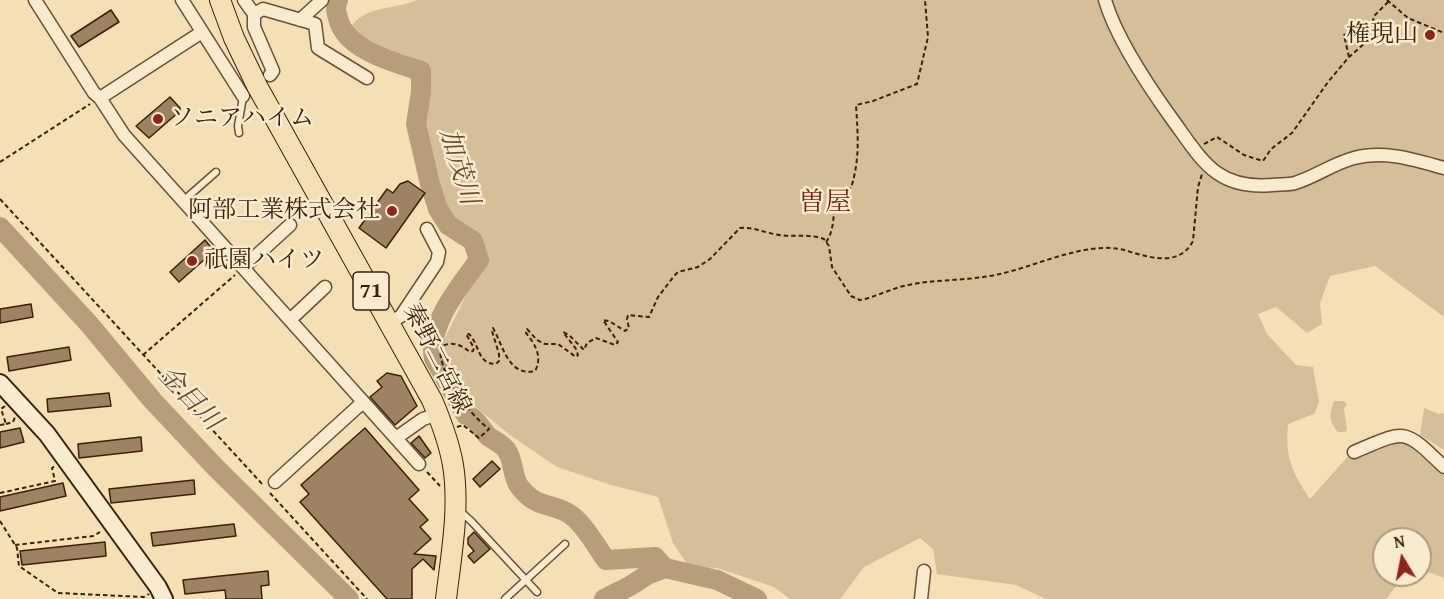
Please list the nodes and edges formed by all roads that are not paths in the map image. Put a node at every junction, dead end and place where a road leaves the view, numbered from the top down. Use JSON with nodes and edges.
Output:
{"nodes":[{"id":1,"x":35,"y":0,"type":"edge"},
{"id":2,"x":182,"y":0,"type":"edge"},
{"id":3,"x":220,"y":0,"type":"edge"},
{"id":4,"x":244,"y":0,"type":"edge"},
{"id":5,"x":322,"y":0,"type":"edge"},
{"id":6,"x":1105,"y":0,"type":"edge"},
{"id":7,"x":254,"y":14,"type":"junction"},
{"id":8,"x":300,"y":20,"type":"junction"},
{"id":9,"x":202,"y":32,"type":"junction"},
{"id":10,"x":360,"y":57,"type":"dead end"},
{"id":11,"x":353,"y":69,"type":"junction"},
{"id":12,"x":270,"y":75,"type":"dead end"},
{"id":13,"x":367,"y":78,"type":"dead end"},
{"id":14,"x":243,"y":96,"type":"joint"},
{"id":15,"x":100,"y":98,"type":"junction"},
{"id":16,"x":238,"y":133,"type":"dead end"},
{"id":17,"x":1444,"y":168,"type":"edge"},
{"id":18,"x":216,"y":172,"type":"dead end"},
{"id":19,"x":183,"y":201,"type":"junction"},
{"id":20,"x":290,"y":225,"type":"dead end"},
{"id":21,"x":427,"y":229,"type":"dead end"},
{"id":22,"x":244,"y":267,"type":"junction"},
{"id":23,"x":325,"y":287,"type":"dead end"},
{"id":24,"x":291,"y":319,"type":"junction"},
{"id":25,"x":390,"y":323,"type":"junction"},
{"id":26,"x":0,"y":383,"type":"edge"},
{"id":27,"x":363,"y":402,"type":"junction"},
{"id":28,"x":438,"y":414,"type":"junction"},
{"id":29,"x":396,"y":438,"type":"junction"},
{"id":30,"x":1354,"y":452,"type":"dead end"},
{"id":31,"x":419,"y":464,"type":"road end"},
{"id":32,"x":1444,"y":467,"type":"edge"},
{"id":33,"x":275,"y":482,"type":"dead end"},
{"id":34,"x":455,"y":507,"type":"junction"},
{"id":35,"x":566,"y":544,"type":"dead end"},
{"id":36,"x":924,"y":571,"type":"dead end"},
{"id":37,"x":526,"y":581,"type":"junction"},
{"id":38,"x":537,"y":592,"type":"dead end"},
{"id":39,"x":164,"y":599,"type":"edge"},
{"id":40,"x":446,"y":599,"type":"edge"},
{"id":41,"x":505,"y":599,"type":"edge"},
{"id":42,"x":921,"y":599,"type":"edge"}],
"edges":[{"from":1,"to":15,"type":"street"},
{"from":2,"to":9,"type":"street"},
{"from":3,"to":25,"type":"main road","name":"秦野二宮線","number":"71"},
{"from":4,"to":7,"type":"street"},
{"from":5,"to":8,"type":"street"},
{"from":6,"to":17,"type":"street"},
{"from":7,"to":8,"type":"street"},
{"from":7,"to":12,"type":"street"},
{"from":8,"to":11,"type":"street"},
{"from":9,"to":14,"type":"street"},
{"from":9,"to":15,"type":"street"},
{"from":10,"to":11,"type":"street"},
{"from":11,"to":13,"type":"street"},
{"from":14,"to":16,"type":"lane"},
{"from":15,"to":19,"type":"street"},
{"from":18,"to":19,"type":"lane"},
{"from":19,"to":22,"type":"street"},
{"from":20,"to":22,"type":"street"},
{"from":21,"to":25,"type":"street"},
{"from":22,"to":24,"type":"street"},
{"from":23,"to":24,"type":"street"},
{"from":24,"to":27,"type":"street"},
{"from":25,"to":28,"type":"main road","name":"秦野二宮線","number":"71"},
{"from":26,"to":39,"type":"street"},
{"from":27,"to":29,"type":"street"},
{"from":27,"to":33,"type":"street"},
{"from":28,"to":29,"type":"street"},
{"from":28,"to":34,"type":"main road","name":"秦野二宮線","number":"71"},
{"from":29,"to":31,"type":"street"},
{"from":30,"to":32,"type":"street"},
{"from":34,"to":37,"type":"lane"},
{"from":34,"to":40,"type":"main road","name":"秦野二宮線","number":"71"},
{"from":35,"to":37,"type":"lane"},
{"from":36,"to":42,"type":"street"},
{"from":37,"to":38,"type":"lane"},
{"from":37,"to":41,"type":"lane"}]}
